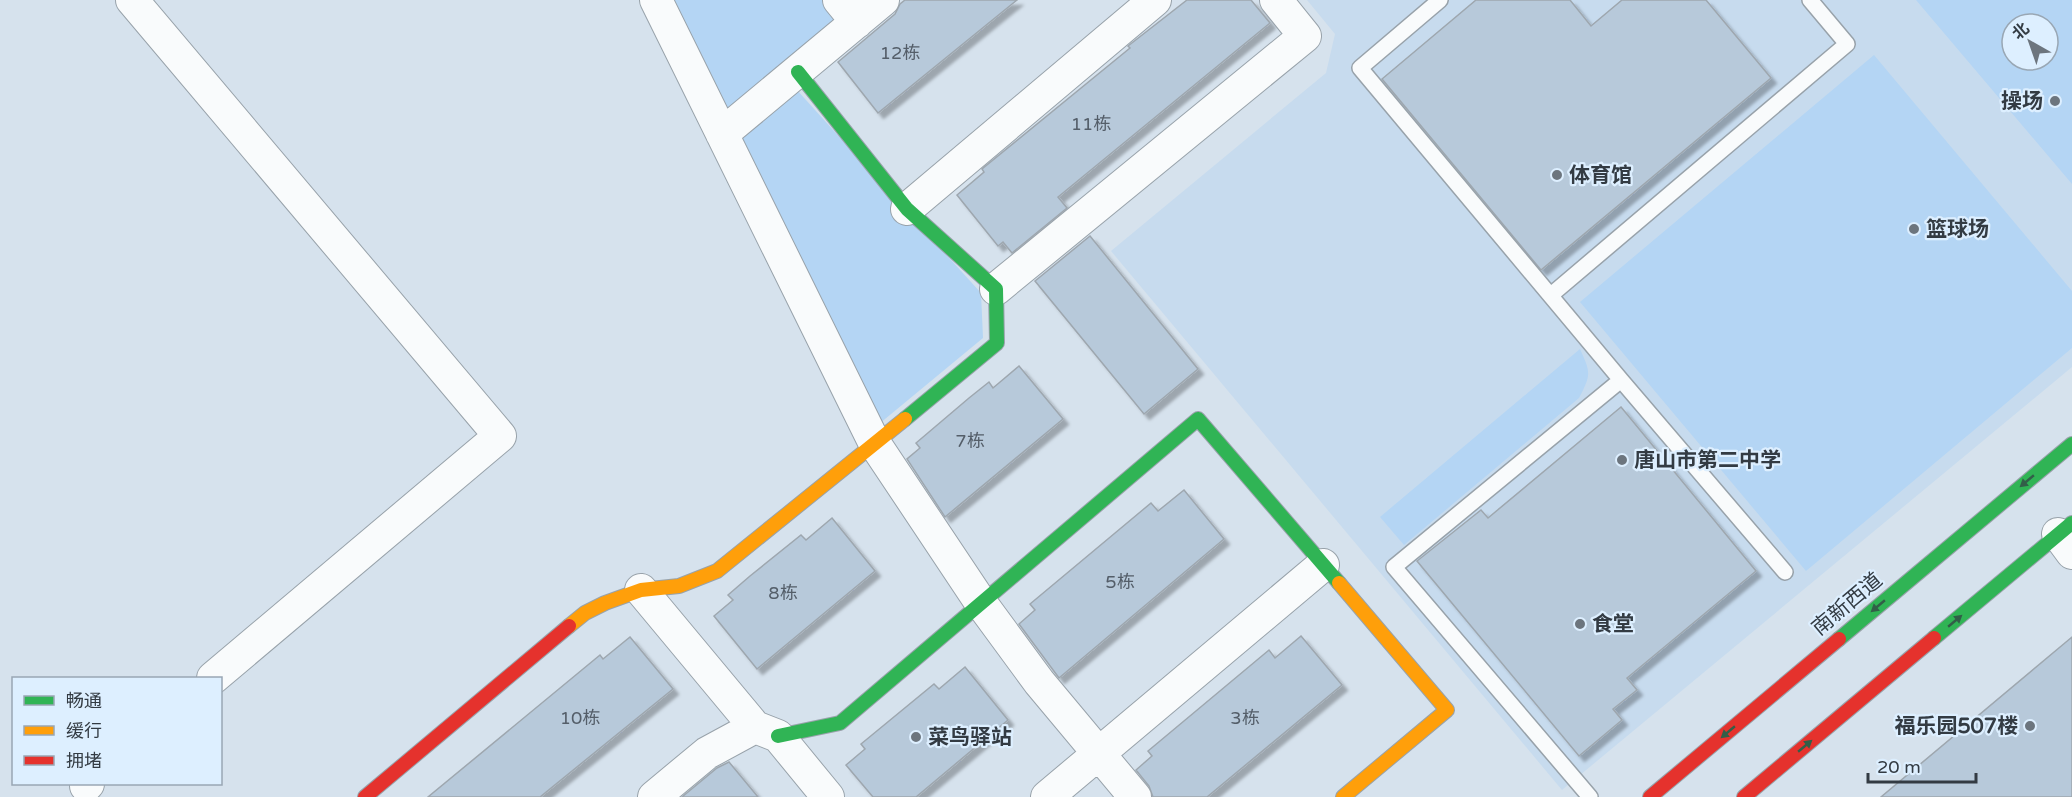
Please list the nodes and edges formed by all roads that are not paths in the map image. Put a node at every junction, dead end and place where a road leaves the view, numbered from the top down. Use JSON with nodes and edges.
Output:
{"nodes":[{"id":1,"x":132,"y":0,"type":"edge"},
{"id":2,"x":656,"y":0,"type":"edge"},
{"id":3,"x":883,"y":0,"type":"edge"},
{"id":4,"x":1155,"y":0,"type":"edge"},
{"id":5,"x":1276,"y":0,"type":"edge"},
{"id":6,"x":1440,"y":0,"type":"edge"},
{"id":7,"x":1810,"y":0,"type":"edge"},
{"id":8,"x":848,"y":11,"type":"edge"},
{"id":9,"x":798,"y":72,"type":"junction"},
{"id":10,"x":722,"y":134,"type":"junction"},
{"id":11,"x":907,"y":209,"type":"junction"},
{"id":12,"x":996,"y":289,"type":"junction"},
{"id":13,"x":1551,"y":295,"type":"junction"},
{"id":14,"x":1621,"y":380,"type":"junction"},
{"id":15,"x":875,"y":444,"type":"junction"},
{"id":16,"x":2072,"y":444,"type":"edge"},
{"id":17,"x":2067,"y":537,"type":"edge"},
{"id":18,"x":1323,"y":565,"type":"junction"},
{"id":19,"x":1785,"y":572,"type":"dead end"},
{"id":20,"x":640,"y":590,"type":"junction"},
{"id":21,"x":981,"y":603,"type":"junction"},
{"id":22,"x":214,"y":677,"type":"edge"},
{"id":23,"x":766,"y":732,"type":"junction"},
{"id":24,"x":1099,"y":753,"type":"junction"},
{"id":25,"x":364,"y":797,"type":"edge"},
{"id":26,"x":654,"y":797,"type":"edge"},
{"id":27,"x":828,"y":797,"type":"edge"},
{"id":28,"x":1047,"y":797,"type":"edge"},
{"id":29,"x":1136,"y":797,"type":"edge"},
{"id":30,"x":1343,"y":797,"type":"edge"},
{"id":31,"x":1590,"y":797,"type":"edge"},
{"id":32,"x":1650,"y":797,"type":"edge"},
{"id":33,"x":1744,"y":797,"type":"edge"}],
"edges":[{"from":1,"to":22,"type":"street"},
{"from":2,"to":10,"type":"street"},
{"from":3,"to":8,"type":"street"},
{"from":4,"to":11,"type":"street"},
{"from":5,"to":12,"type":"street"},
{"from":6,"to":13,"type":"lane"},
{"from":7,"to":13,"type":"lane"},
{"from":8,"to":9,"type":"street"},
{"from":9,"to":10,"type":"street"},
{"from":9,"to":11,"type":"street"},
{"from":10,"to":15,"type":"street"},
{"from":11,"to":12,"type":"street"},
{"from":12,"to":15,"type":"street"},
{"from":13,"to":14,"type":"lane"},
{"from":14,"to":19,"type":"lane"},
{"from":14,"to":31,"type":"lane"},
{"from":15,"to":20,"type":"street"},
{"from":15,"to":21,"type":"street"},
{"from":16,"to":32,"type":"street","name":"南新西道","one_way":true},
{"from":33,"to":17,"type":"street","one_way":true},
{"from":18,"to":21,"type":"street"},
{"from":18,"to":24,"type":"street"},
{"from":18,"to":30,"type":"street"},
{"from":20,"to":23,"type":"street"},
{"from":20,"to":25,"type":"street"},
{"from":21,"to":23,"type":"street"},
{"from":21,"to":24,"type":"street"},
{"from":23,"to":26,"type":"street"},
{"from":23,"to":27,"type":"street"},
{"from":24,"to":28,"type":"street"},
{"from":24,"to":29,"type":"street"}]}
